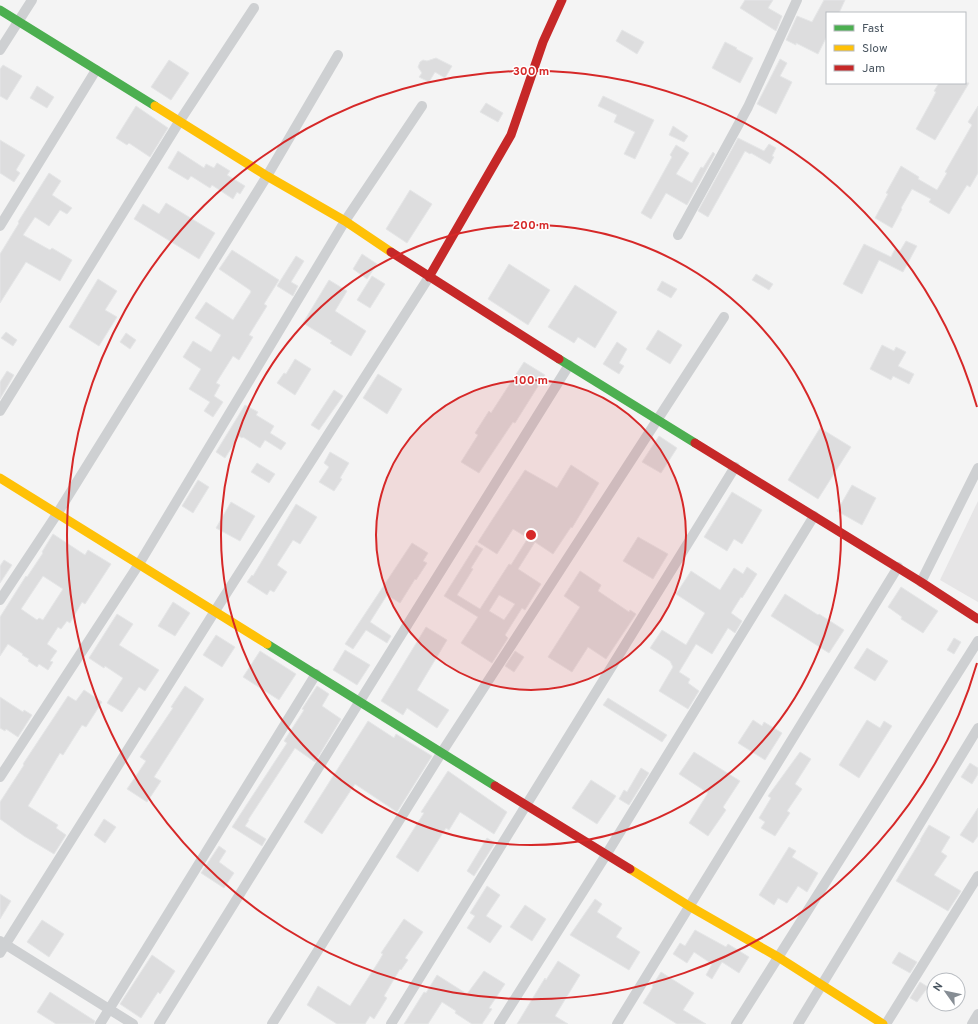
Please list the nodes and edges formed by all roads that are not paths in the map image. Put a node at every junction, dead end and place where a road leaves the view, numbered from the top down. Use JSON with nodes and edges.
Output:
{"nodes":[{"id":1,"x":32,"y":0,"type":"edge"},
{"id":2,"x":562,"y":0,"type":"edge"},
{"id":3,"x":797,"y":0,"type":"edge"},
{"id":4,"x":254,"y":8,"type":"dead end"},
{"id":5,"x":0,"y":10,"type":"edge"},
{"id":6,"x":18,"y":21,"type":"junction"},
{"id":7,"x":0,"y":50,"type":"edge"},
{"id":8,"x":338,"y":55,"type":"dead end"},
{"id":9,"x":96,"y":70,"type":"junction"},
{"id":10,"x":422,"y":106,"type":"dead end"},
{"id":11,"x":179,"y":122,"type":"junction"},
{"id":12,"x":267,"y":176,"type":"junction"},
{"id":13,"x":345,"y":222,"type":"junction"},
{"id":14,"x":0,"y":226,"type":"edge"},
{"id":15,"x":678,"y":235,"type":"dead end"},
{"id":16,"x":429,"y":277,"type":"junction"},
{"id":17,"x":724,"y":317,"type":"dead end"},
{"id":18,"x":569,"y":365,"type":"junction"},
{"id":19,"x":0,"y":412,"type":"edge"},
{"id":20,"x":657,"y":419,"type":"junction"},
{"id":21,"x":735,"y":467,"type":"junction"},
{"id":22,"x":978,"y":468,"type":"edge"},
{"id":23,"x":0,"y":478,"type":"edge"},
{"id":24,"x":57,"y":514,"type":"junction"},
{"id":25,"x":814,"y":516,"type":"junction"},
{"id":26,"x":139,"y":564,"type":"junction"},
{"id":27,"x":898,"y":567,"type":"junction"},
{"id":28,"x":922,"y":582,"type":"junction"},
{"id":29,"x":0,"y":600,"type":"edge"},
{"id":30,"x":215,"y":611,"type":"junction"},
{"id":31,"x":978,"y":619,"type":"edge"},
{"id":32,"x":978,"y":641,"type":"edge"},
{"id":33,"x":316,"y":674,"type":"junction"},
{"id":34,"x":360,"y":701,"type":"junction"},
{"id":35,"x":978,"y":728,"type":"edge"},
{"id":36,"x":442,"y":752,"type":"junction"},
{"id":37,"x":0,"y":777,"type":"edge"},
{"id":38,"x":526,"y":805,"type":"junction"},
{"id":39,"x":606,"y":855,"type":"junction"},
{"id":40,"x":978,"y":876,"type":"edge"},
{"id":41,"x":689,"y":906,"type":"junction"},
{"id":42,"x":2,"y":946,"type":"edge"},
{"id":43,"x":778,"y":957,"type":"junction"},
{"id":44,"x":822,"y":985,"type":"junction"},
{"id":45,"x":109,"y":1009,"type":"junction"},
{"id":46,"x":978,"y":1014,"type":"edge"},
{"id":47,"x":100,"y":1024,"type":"edge"},
{"id":48,"x":133,"y":1024,"type":"edge"},
{"id":49,"x":159,"y":1024,"type":"edge"},
{"id":50,"x":272,"y":1024,"type":"edge"},
{"id":51,"x":391,"y":1024,"type":"edge"},
{"id":52,"x":499,"y":1024,"type":"edge"},
{"id":53,"x":617,"y":1024,"type":"edge"},
{"id":54,"x":736,"y":1024,"type":"edge"},
{"id":55,"x":798,"y":1024,"type":"edge"},
{"id":56,"x":883,"y":1024,"type":"edge"},
{"id":57,"x":886,"y":1024,"type":"edge"},
{"id":58,"x":972,"y":1024,"type":"edge"}],
"edges":[{"from":1,"to":6,"type":"street"},
{"from":2,"to":16,"type":"street"},
{"from":3,"to":15,"type":"street"},
{"from":4,"to":11,"type":"street"},
{"from":5,"to":6,"type":"street"},
{"from":6,"to":7,"type":"street"},
{"from":6,"to":9,"type":"street"},
{"from":8,"to":12,"type":"street"},
{"from":9,"to":11,"type":"street"},
{"from":9,"to":14,"type":"street"},
{"from":10,"to":13,"type":"street"},
{"from":11,"to":12,"type":"street"},
{"from":11,"to":19,"type":"street"},
{"from":12,"to":13,"type":"street"},
{"from":12,"to":24,"type":"street"},
{"from":13,"to":16,"type":"street"},
{"from":13,"to":26,"type":"street"},
{"from":16,"to":18,"type":"street"},
{"from":16,"to":30,"type":"street"},
{"from":17,"to":20,"type":"street"},
{"from":18,"to":20,"type":"street"},
{"from":18,"to":34,"type":"street"},
{"from":20,"to":21,"type":"street"},
{"from":20,"to":36,"type":"street"},
{"from":21,"to":25,"type":"street"},
{"from":21,"to":38,"type":"street"},
{"from":22,"to":28,"type":"street"},
{"from":23,"to":24,"type":"street"},
{"from":24,"to":26,"type":"street"},
{"from":24,"to":29,"type":"street"},
{"from":25,"to":27,"type":"street"},
{"from":25,"to":39,"type":"street"},
{"from":26,"to":30,"type":"street"},
{"from":26,"to":37,"type":"street"},
{"from":27,"to":28,"type":"street"},
{"from":27,"to":41,"type":"street"},
{"from":28,"to":31,"type":"street"},
{"from":30,"to":33,"type":"street"},
{"from":30,"to":42,"type":"street"},
{"from":32,"to":43,"type":"street"},
{"from":33,"to":34,"type":"street"},
{"from":33,"to":45,"type":"street"},
{"from":34,"to":36,"type":"street"},
{"from":34,"to":49,"type":"street"},
{"from":35,"to":44,"type":"street"},
{"from":36,"to":38,"type":"street"},
{"from":36,"to":50,"type":"street"},
{"from":38,"to":39,"type":"street"},
{"from":38,"to":51,"type":"street"},
{"from":39,"to":41,"type":"street"},
{"from":39,"to":52,"type":"street"},
{"from":40,"to":57,"type":"street"},
{"from":41,"to":43,"type":"street"},
{"from":41,"to":53,"type":"street"},
{"from":42,"to":45,"type":"street"},
{"from":43,"to":44,"type":"street"},
{"from":43,"to":54,"type":"street"},
{"from":44,"to":55,"type":"street"},
{"from":44,"to":56,"type":"street"},
{"from":45,"to":47,"type":"street"},
{"from":45,"to":48,"type":"street"},
{"from":46,"to":58,"type":"street"}]}
